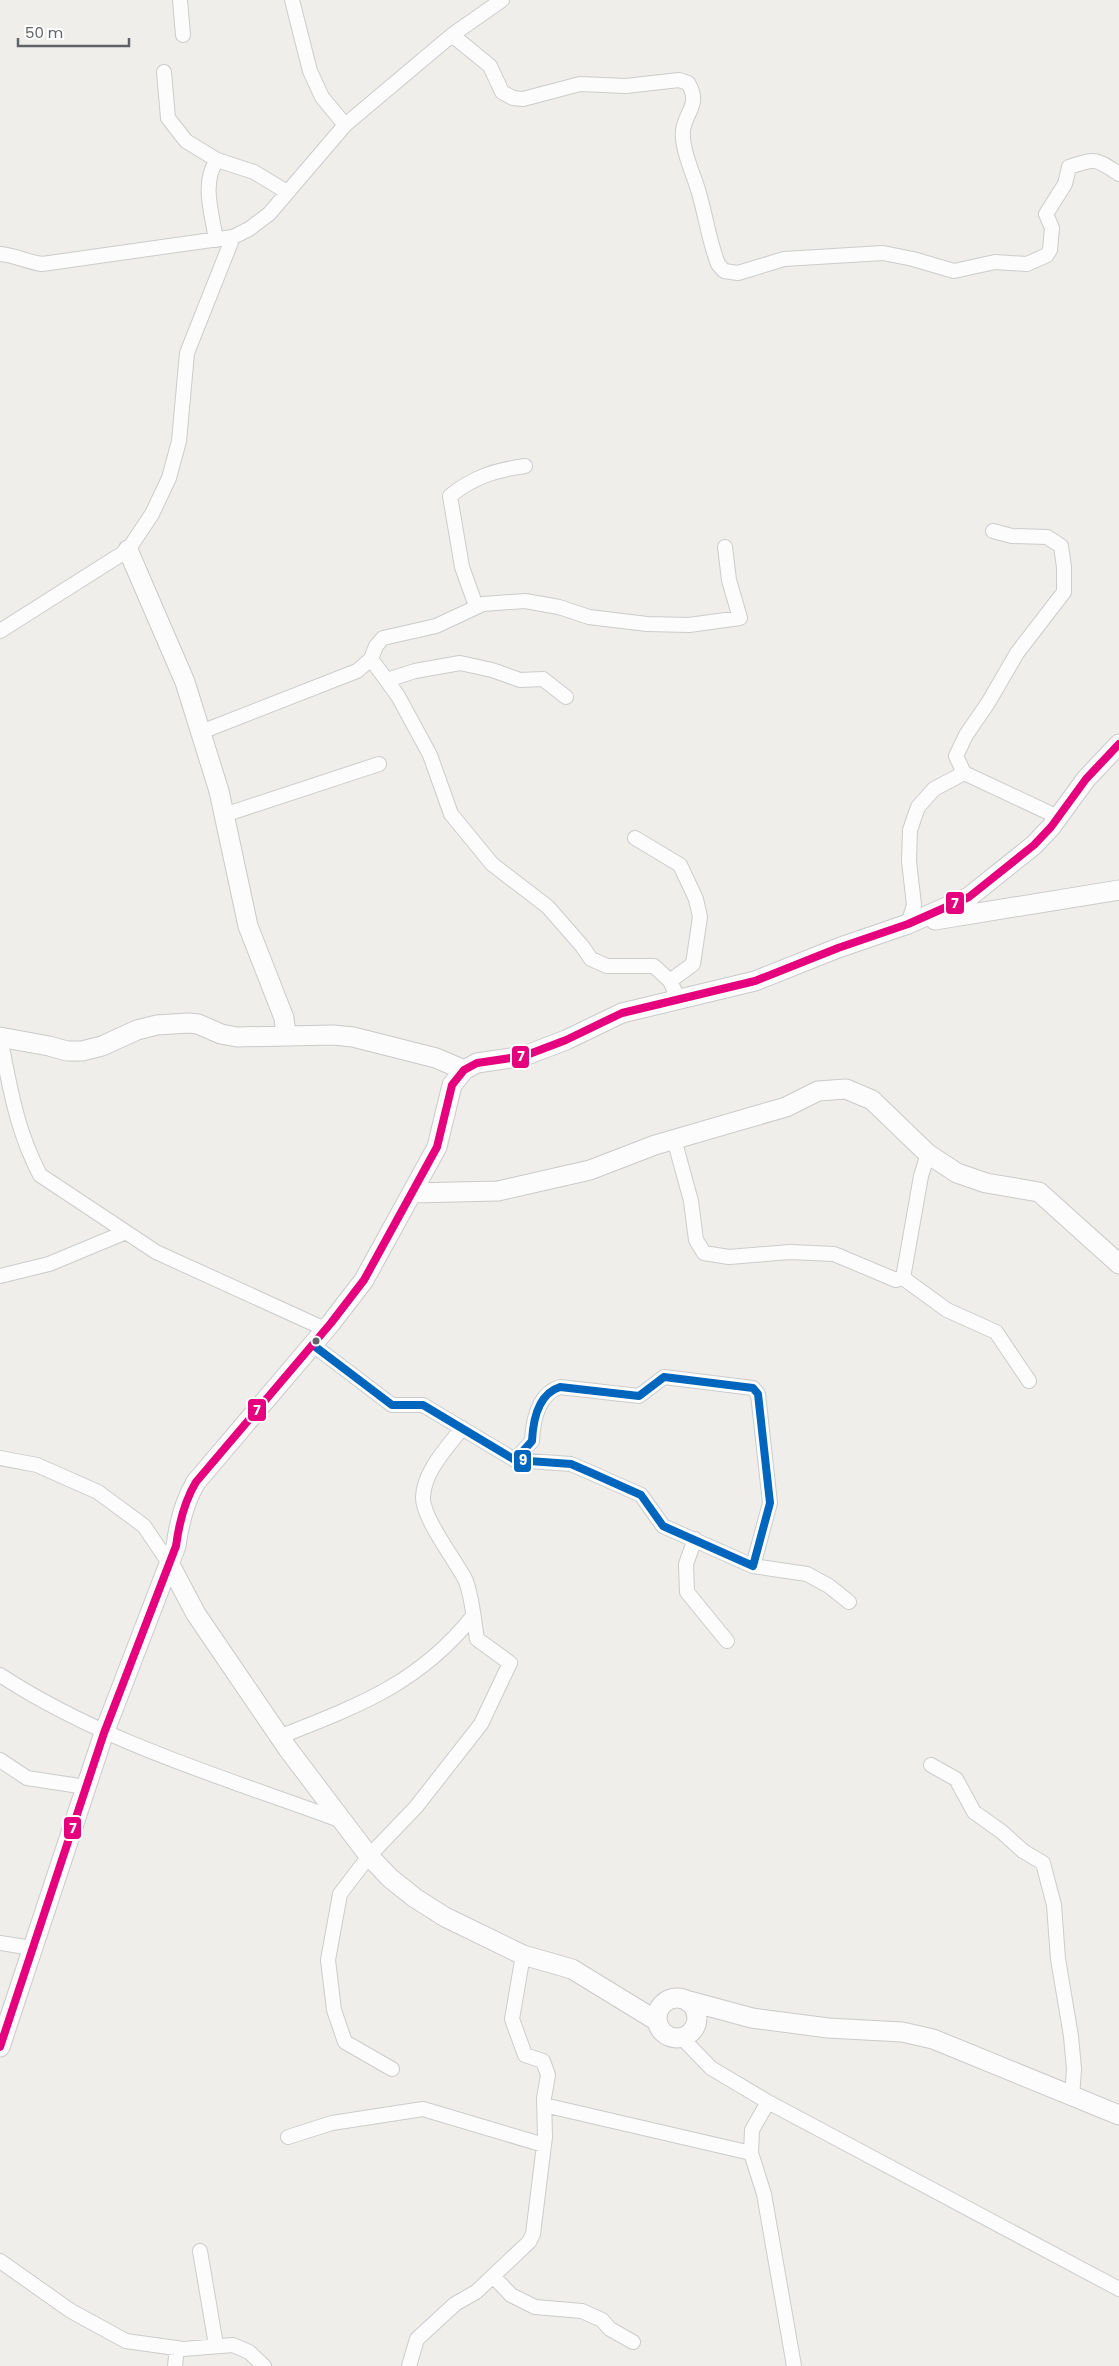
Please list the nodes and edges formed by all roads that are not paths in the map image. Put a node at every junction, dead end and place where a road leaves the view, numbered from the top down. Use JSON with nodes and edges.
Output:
{"nodes":[{"id":1,"x":180,"y":0,"type":"edge"},
{"id":2,"x":292,"y":0,"type":"edge"},
{"id":3,"x":502,"y":0,"type":"edge"},
{"id":4,"x":183,"y":35,"type":"dead end"},
{"id":5,"x":452,"y":35,"type":"junction"},
{"id":6,"x":164,"y":72,"type":"dead end"},
{"id":7,"x":345,"y":125,"type":"junction"},
{"id":8,"x":217,"y":160,"type":"junction"},
{"id":9,"x":1119,"y":174,"type":"edge"},
{"id":10,"x":287,"y":192,"type":"junction"},
{"id":11,"x":233,"y":237,"type":"junction"},
{"id":12,"x":216,"y":240,"type":"junction"},
{"id":13,"x":0,"y":254,"type":"edge"},
{"id":14,"x":525,"y":466,"type":"dead end"},
{"id":15,"x":993,"y":531,"type":"dead end"},
{"id":16,"x":725,"y":547,"type":"dead end"},
{"id":17,"x":128,"y":550,"type":"junction"},
{"id":18,"x":476,"y":606,"type":"junction"},
{"id":19,"x":1,"y":630,"type":"edge"},
{"id":20,"x":371,"y":659,"type":"junction"},
{"id":21,"x":387,"y":680,"type":"junction"},
{"id":22,"x":566,"y":697,"type":"dead end"},
{"id":23,"x":201,"y":732,"type":"junction"},
{"id":24,"x":1119,"y":744,"type":"edge"},
{"id":25,"x":379,"y":764,"type":"dead end"},
{"id":26,"x":964,"y":773,"type":"junction"},
{"id":27,"x":224,"y":815,"type":"junction"},
{"id":28,"x":1058,"y":817,"type":"junction"},
{"id":29,"x":635,"y":838,"type":"dead end"},
{"id":30,"x":1119,"y":890,"type":"edge"},
{"id":31,"x":908,"y":924,"type":"junction"},
{"id":32,"x":670,"y":981,"type":"junction"},
{"id":33,"x":679,"y":1000,"type":"junction"},
{"id":34,"x":286,"y":1035,"type":"junction"},
{"id":35,"x":0,"y":1037,"type":"edge"},
{"id":36,"x":464,"y":1070,"type":"junction"},
{"id":37,"x":674,"y":1139,"type":"junction"},
{"id":38,"x":928,"y":1154,"type":"junction"},
{"id":39,"x":412,"y":1193,"type":"junction"},
{"id":40,"x":126,"y":1232,"type":"junction"},
{"id":41,"x":1119,"y":1264,"type":"edge"},
{"id":42,"x":0,"y":1276,"type":"edge"},
{"id":43,"x":903,"y":1278,"type":"junction"},
{"id":44,"x":325,"y":1329,"type":"junction"},
{"id":45,"x":313,"y":1345,"type":"junction"},
{"id":46,"x":1029,"y":1381,"type":"dead end"},
{"id":47,"x":462,"y":1428,"type":"junction"},
{"id":48,"x":0,"y":1458,"type":"edge"},
{"id":49,"x":515,"y":1460,"type":"junction"},
{"id":50,"x":695,"y":1539,"type":"junction"},
{"id":51,"x":170,"y":1564,"type":"junction"},
{"id":52,"x":753,"y":1566,"type":"junction"},
{"id":53,"x":849,"y":1602,"type":"dead end"},
{"id":54,"x":473,"y":1616,"type":"junction"},
{"id":55,"x":727,"y":1640,"type":"dead end"},
{"id":56,"x":0,"y":1675,"type":"edge"},
{"id":57,"x":104,"y":1733,"type":"junction"},
{"id":58,"x":280,"y":1738,"type":"junction"},
{"id":59,"x":0,"y":1760,"type":"edge"},
{"id":60,"x":931,"y":1765,"type":"dead end"},
{"id":61,"x":86,"y":1787,"type":"junction"},
{"id":62,"x":342,"y":1821,"type":"junction"},
{"id":63,"x":369,"y":1856,"type":"junction"},
{"id":64,"x":0,"y":1943,"type":"edge"},
{"id":65,"x":32,"y":1948,"type":"junction"},
{"id":66,"x":523,"y":1955,"type":"junction"},
{"id":67,"x":689,"y":2001,"type":"junction"},
{"id":68,"x":657,"y":2021,"type":"junction"},
{"id":69,"x":682,"y":2038,"type":"junction"},
{"id":70,"x":0,"y":2047,"type":"edge"},
{"id":71,"x":392,"y":2069,"type":"dead end"},
{"id":72,"x":1072,"y":2097,"type":"junction"},
{"id":73,"x":768,"y":2102,"type":"junction"},
{"id":74,"x":544,"y":2105,"type":"junction"},
{"id":75,"x":1119,"y":2115,"type":"edge"},
{"id":76,"x":288,"y":2137,"type":"dead end"},
{"id":77,"x":544,"y":2145,"type":"junction"},
{"id":78,"x":751,"y":2153,"type":"junction"},
{"id":79,"x":200,"y":2251,"type":"dead end"},
{"id":80,"x":0,"y":2261,"type":"edge"},
{"id":81,"x":493,"y":2276,"type":"junction"},
{"id":82,"x":1118,"y":2285,"type":"edge"},
{"id":83,"x":633,"y":2342,"type":"dead end"},
{"id":84,"x":216,"y":2345,"type":"junction"},
{"id":85,"x":177,"y":2348,"type":"junction"},
{"id":86,"x":175,"y":2366,"type":"edge"},
{"id":87,"x":264,"y":2366,"type":"edge"},
{"id":88,"x":409,"y":2366,"type":"edge"},
{"id":89,"x":794,"y":2366,"type":"edge"}],
"edges":[{"from":1,"to":4,"type":"street"},
{"from":2,"to":7,"type":"street"},
{"from":3,"to":5,"type":"street"},
{"from":5,"to":7,"type":"street"},
{"from":5,"to":9,"type":"street"},
{"from":6,"to":8,"type":"street"},
{"from":7,"to":10,"type":"street"},
{"from":8,"to":10,"type":"street"},
{"from":8,"to":12,"type":"street"},
{"from":10,"to":11,"type":"street"},
{"from":11,"to":12,"type":"street"},
{"from":11,"to":17,"type":"street"},
{"from":12,"to":13,"type":"street"},
{"from":14,"to":18,"type":"street"},
{"from":15,"to":26,"type":"street"},
{"from":16,"to":18,"type":"street"},
{"from":17,"to":19,"type":"street"},
{"from":17,"to":23,"type":"street"},
{"from":18,"to":20,"type":"street"},
{"from":20,"to":21,"type":"street"},
{"from":20,"to":23,"type":"street"},
{"from":21,"to":22,"type":"street"},
{"from":21,"to":32,"type":"street"},
{"from":23,"to":27,"type":"street"},
{"from":24,"to":28,"type":"street"},
{"from":25,"to":27,"type":"street"},
{"from":26,"to":28,"type":"street"},
{"from":26,"to":31,"type":"street"},
{"from":27,"to":34,"type":"street"},
{"from":28,"to":31,"type":"street"},
{"from":29,"to":32,"type":"street"},
{"from":30,"to":31,"type":"street"},
{"from":31,"to":33,"type":"street"},
{"from":32,"to":33,"type":"street"},
{"from":33,"to":36,"type":"street"},
{"from":34,"to":35,"type":"street"},
{"from":34,"to":36,"type":"street"},
{"from":35,"to":40,"type":"street"},
{"from":36,"to":39,"type":"street"},
{"from":37,"to":38,"type":"street"},
{"from":37,"to":39,"type":"street"},
{"from":37,"to":43,"type":"street"},
{"from":38,"to":41,"type":"street"},
{"from":38,"to":43,"type":"street"},
{"from":39,"to":44,"type":"street"},
{"from":40,"to":42,"type":"street"},
{"from":40,"to":44,"type":"street"},
{"from":43,"to":46,"type":"street"},
{"from":44,"to":45,"type":"street"},
{"from":45,"to":47,"type":"street"},
{"from":45,"to":51,"type":"street"},
{"from":47,"to":49,"type":"street"},
{"from":47,"to":54,"type":"street"},
{"from":48,"to":51,"type":"street"},
{"from":49,"to":50,"type":"street"},
{"from":49,"to":52,"type":"street"},
{"from":50,"to":52,"type":"street"},
{"from":50,"to":55,"type":"street"},
{"from":51,"to":57,"type":"street"},
{"from":51,"to":58,"type":"street"},
{"from":52,"to":53,"type":"street"},
{"from":54,"to":58,"type":"street"},
{"from":54,"to":63,"type":"street"},
{"from":56,"to":57,"type":"street"},
{"from":57,"to":61,"type":"street"},
{"from":57,"to":62,"type":"street"},
{"from":58,"to":62,"type":"street"},
{"from":59,"to":61,"type":"street"},
{"from":60,"to":72,"type":"street"},
{"from":61,"to":65,"type":"street"},
{"from":62,"to":63,"type":"street"},
{"from":63,"to":66,"type":"street"},
{"from":63,"to":71,"type":"street"},
{"from":64,"to":65,"type":"street"},
{"from":65,"to":70,"type":"street"},
{"from":66,"to":68,"type":"street"},
{"from":66,"to":74,"type":"street"},
{"from":67,"to":68,"type":"street"},
{"from":67,"to":69,"type":"street"},
{"from":67,"to":72,"type":"street"},
{"from":68,"to":69,"type":"street"},
{"from":69,"to":73,"type":"street"},
{"from":72,"to":75,"type":"street"},
{"from":73,"to":78,"type":"street"},
{"from":73,"to":82,"type":"street"},
{"from":74,"to":77,"type":"street"},
{"from":74,"to":78,"type":"street"},
{"from":76,"to":77,"type":"street"},
{"from":77,"to":81,"type":"street"},
{"from":78,"to":89,"type":"street"},
{"from":79,"to":84,"type":"street"},
{"from":80,"to":85,"type":"street"},
{"from":81,"to":83,"type":"street"},
{"from":81,"to":88,"type":"street"},
{"from":84,"to":85,"type":"street"},
{"from":84,"to":87,"type":"street"},
{"from":85,"to":86,"type":"street"}]}
